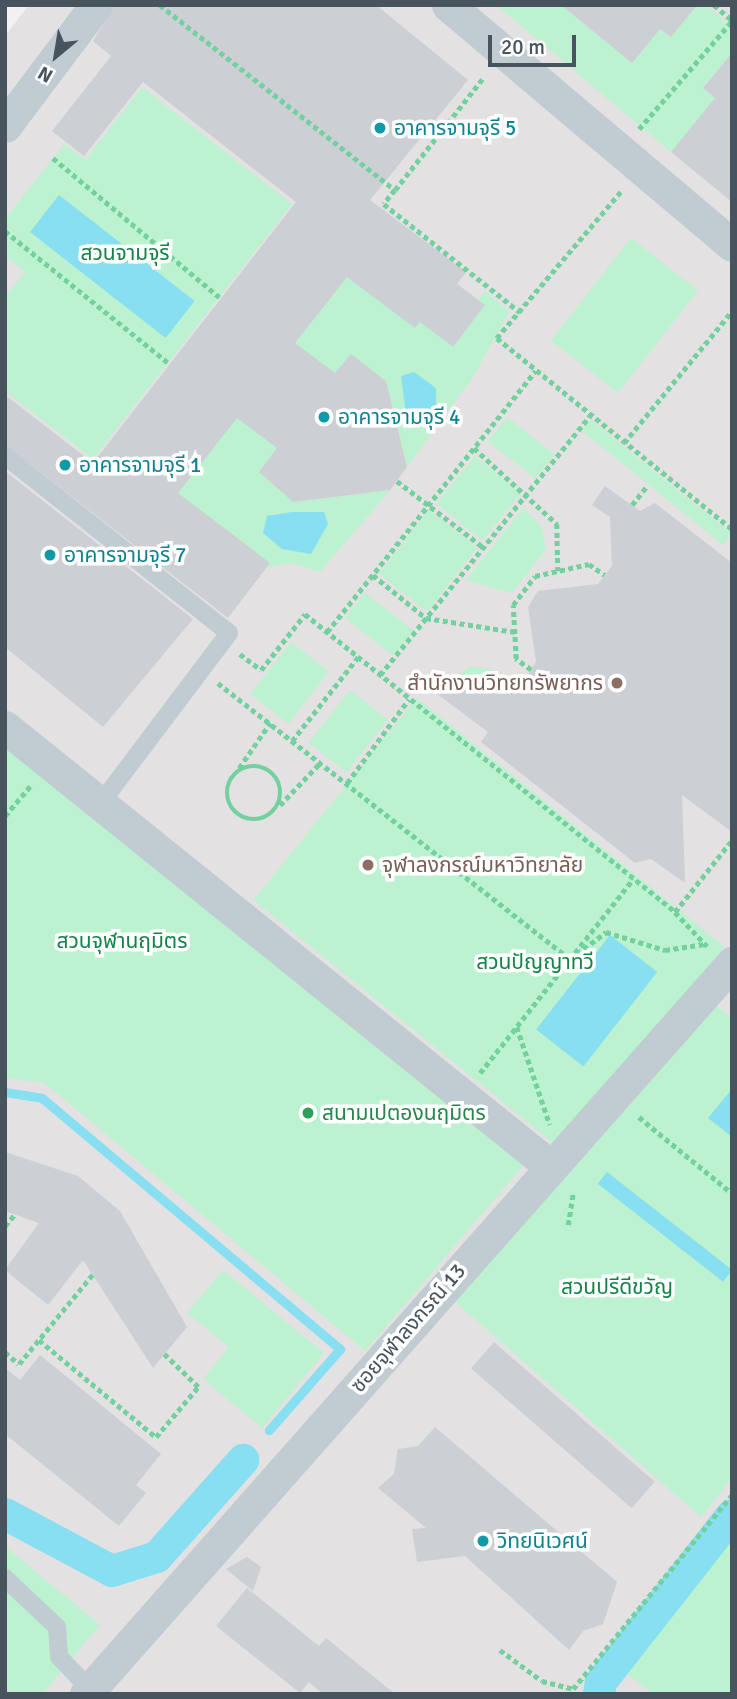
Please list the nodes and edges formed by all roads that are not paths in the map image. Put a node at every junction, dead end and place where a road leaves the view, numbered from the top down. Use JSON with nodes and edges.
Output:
{"nodes":[{"id":1,"x":96,"y":5,"type":"edge"},
{"id":2,"x":447,"y":5,"type":"edge"},
{"id":3,"x":5,"y":127,"type":"edge"},
{"id":4,"x":732,"y":244,"type":"edge"},
{"id":5,"x":5,"y":456,"type":"edge"},
{"id":6,"x":5,"y":727,"type":"edge"},
{"id":7,"x":102,"y":803,"type":"junction"},
{"id":8,"x":723,"y":974,"type":"edge"},
{"id":9,"x":556,"y":1158,"type":"junction"},
{"id":10,"x":5,"y":1578,"type":"edge"},
{"id":11,"x":88,"y":1691,"type":"edge"}],
"edges":[{"from":1,"to":3,"type":"street"},
{"from":2,"to":4,"type":"street"},
{"from":5,"to":7,"type":"lane"},
{"from":6,"to":7,"type":"street"},
{"from":7,"to":9,"type":"street"},
{"from":8,"to":9,"type":"street","name":"ซอยจุฬาลงกรณ์ 13"},
{"from":9,"to":11,"type":"street","name":"ซอยจุฬาลงกรณ์ 13"},
{"from":10,"to":11,"type":"lane"}]}
